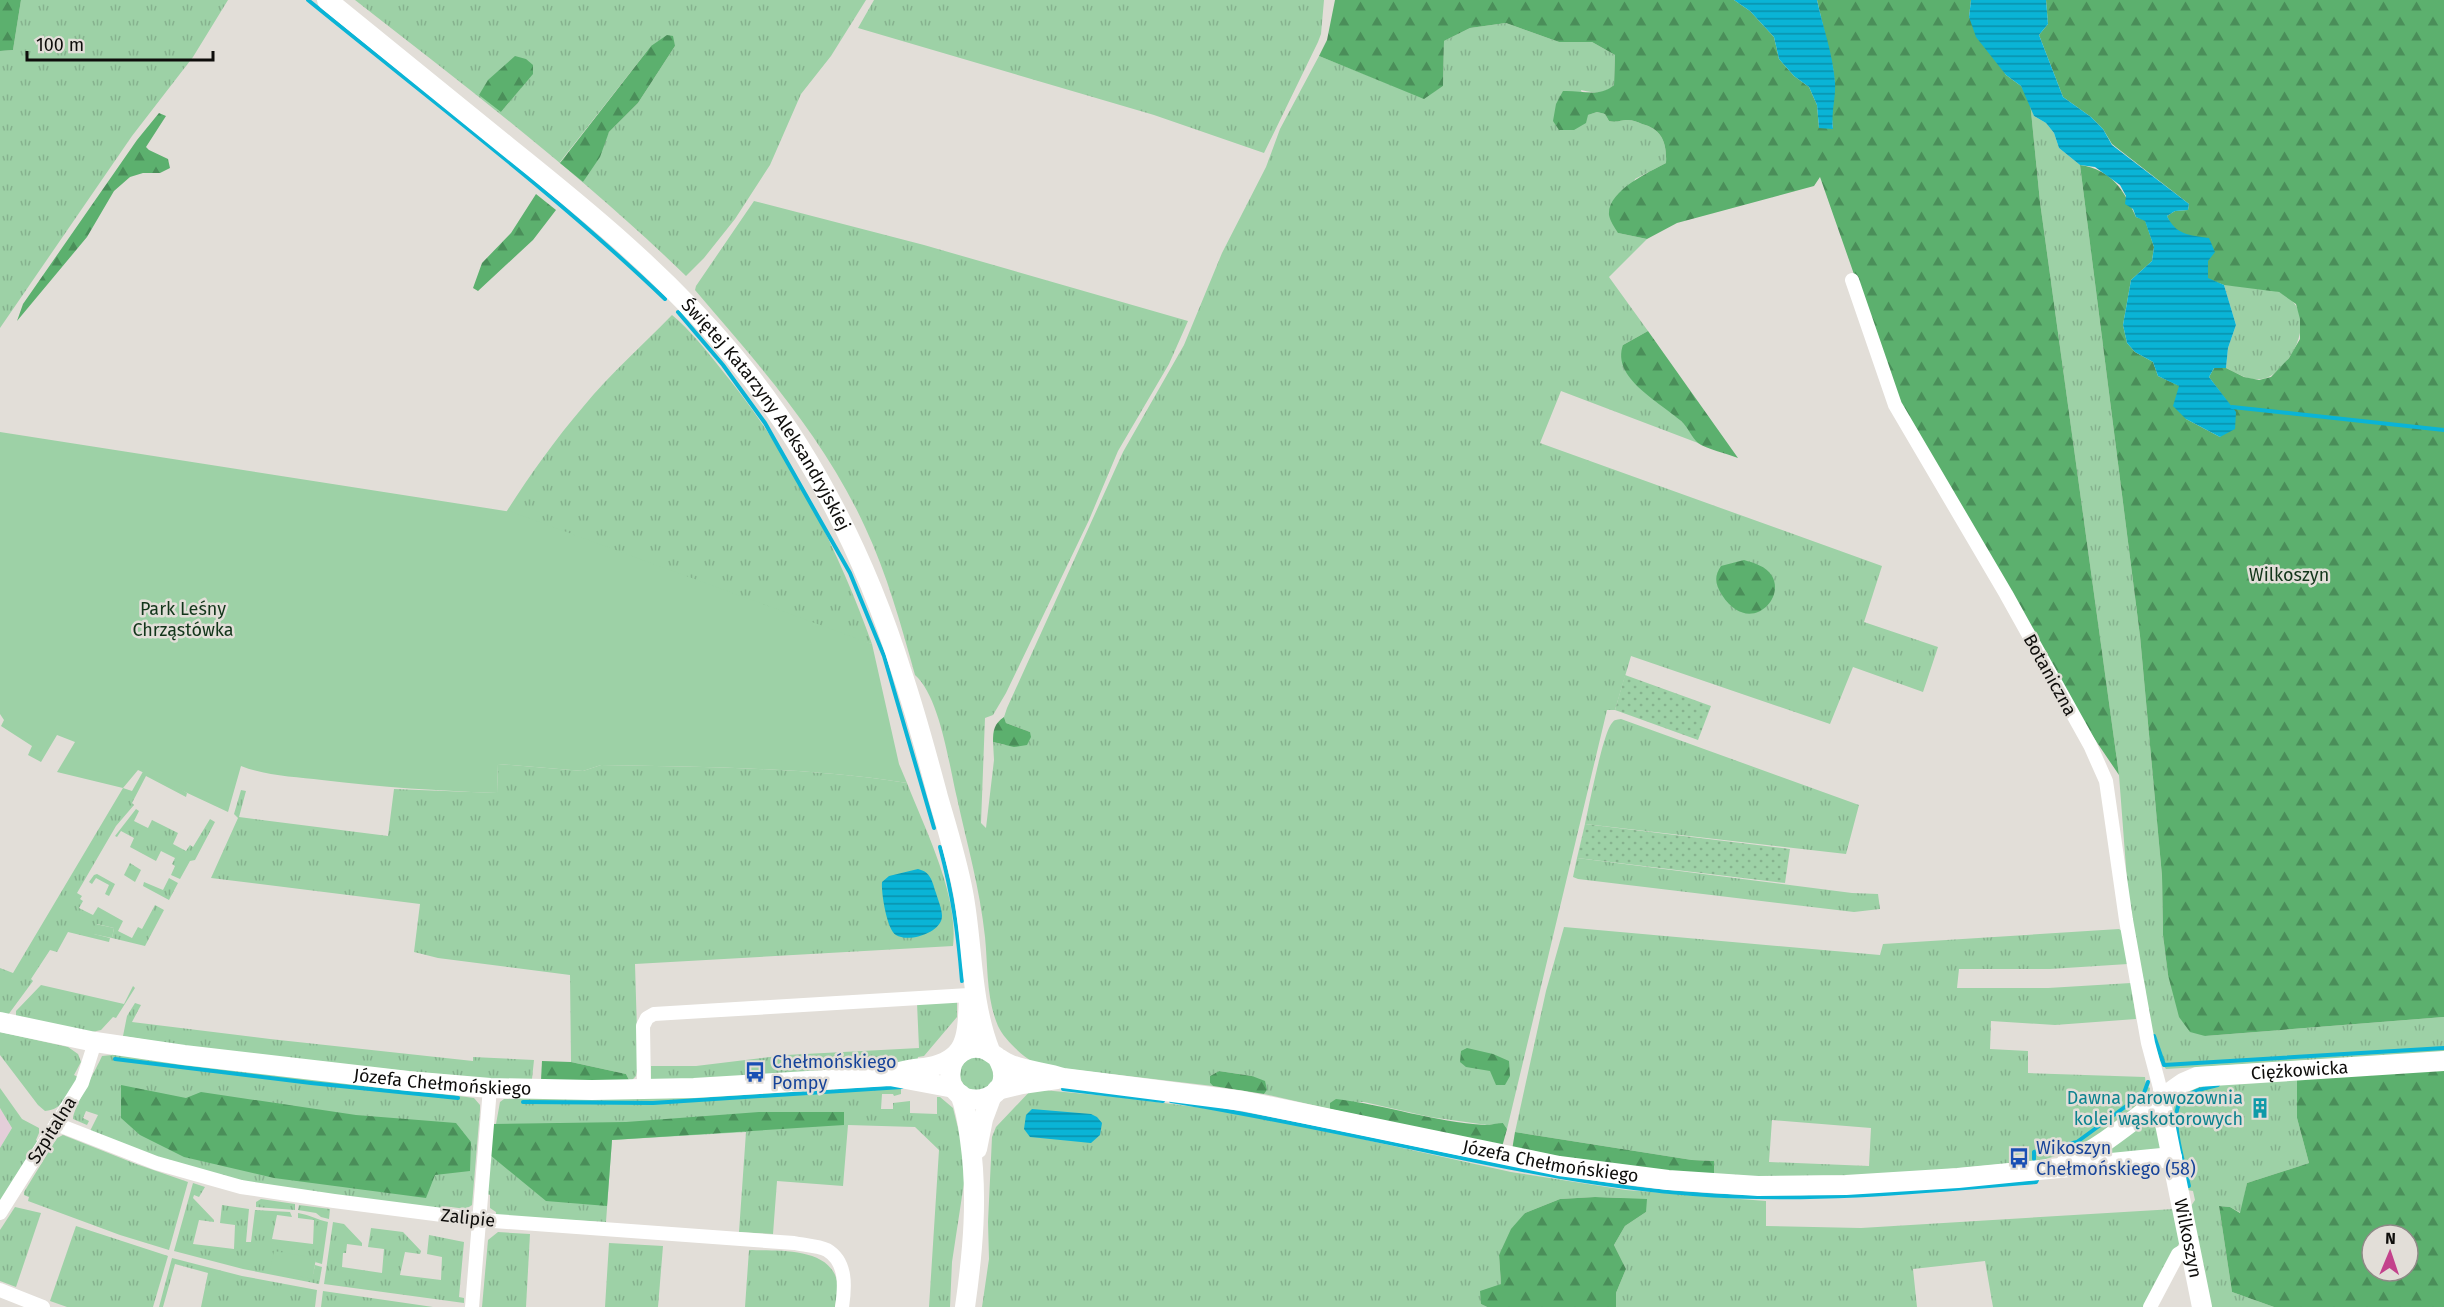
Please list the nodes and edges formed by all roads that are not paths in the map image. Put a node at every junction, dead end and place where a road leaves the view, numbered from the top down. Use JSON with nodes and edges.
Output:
{"nodes":[{"id":1,"x":327,"y":0,"type":"edge"},
{"id":2,"x":1852,"y":280,"type":"dead end"},
{"id":3,"x":971,"y":987,"type":"junction"},
{"id":4,"x":0,"y":1022,"type":"edge"},
{"id":5,"x":95,"y":1042,"type":"junction"},
{"id":6,"x":993,"y":1054,"type":"junction"},
{"id":7,"x":958,"y":1055,"type":"junction"},
{"id":8,"x":2444,"y":1061,"type":"edge"},
{"id":9,"x":890,"y":1076,"type":"junction"},
{"id":10,"x":1063,"y":1078,"type":"junction"},
{"id":11,"x":490,"y":1088,"type":"junction"},
{"id":12,"x":644,"y":1089,"type":"junction"},
{"id":13,"x":957,"y":1091,"type":"junction"},
{"id":14,"x":995,"y":1093,"type":"junction"},
{"id":15,"x":2160,"y":1099,"type":"junction"},
{"id":16,"x":56,"y":1124,"type":"junction"},
{"id":17,"x":2172,"y":1157,"type":"junction"},
{"id":18,"x":2046,"y":1168,"type":"junction"},
{"id":19,"x":974,"y":1169,"type":"junction"},
{"id":20,"x":0,"y":1213,"type":"edge"},
{"id":21,"x":481,"y":1220,"type":"junction"},
{"id":22,"x":2190,"y":1247,"type":"junction"},
{"id":23,"x":0,"y":1290,"type":"edge"},
{"id":24,"x":43,"y":1307,"type":"edge"},
{"id":25,"x":472,"y":1307,"type":"edge"},
{"id":26,"x":842,"y":1307,"type":"edge"},
{"id":27,"x":965,"y":1307,"type":"edge"},
{"id":28,"x":2150,"y":1307,"type":"edge"},
{"id":29,"x":2202,"y":1307,"type":"edge"}],
"edges":[{"from":1,"to":3,"type":"street","name":"Świętej Katarzyny Aleksandryjskiej"},
{"from":2,"to":15,"type":"street","name":"Botaniczna"},
{"from":3,"to":6,"type":"street","name":"Świętej Katarzyny Aleksandryjskiej"},
{"from":3,"to":7,"type":"street","name":"Świętej Katarzyny Aleksandryjskiej"},
{"from":3,"to":12,"type":"street"},
{"from":4,"to":5,"type":"street","name":"Józefa Chełmońskiego"},
{"from":5,"to":11,"type":"street","name":"Józefa Chełmońskiego"},
{"from":5,"to":16,"type":"street","name":"Szpitalna"},
{"from":6,"to":7,"type":"street"},
{"from":6,"to":10,"type":"street","name":"Józefa Chełmońskiego"},
{"from":6,"to":14,"type":"street"},
{"from":7,"to":9,"type":"street","name":"Józefa Chełmońskiego"},
{"from":7,"to":13,"type":"street"},
{"from":8,"to":15,"type":"street","name":"Ciężkowicka"},
{"from":9,"to":12,"type":"street","name":"Józefa Chełmońskiego"},
{"from":9,"to":13,"type":"street","name":"Józefa Chełmońskiego"},
{"from":10,"to":14,"type":"street","name":"Józefa Chełmońskiego"},
{"from":10,"to":18,"type":"street","name":"Józefa Chełmońskiego"},
{"from":11,"to":12,"type":"street","name":"Józefa Chełmońskiego"},
{"from":11,"to":21,"type":"street"},
{"from":13,"to":14,"type":"street"},
{"from":13,"to":19,"type":"street"},
{"from":14,"to":19,"type":"street"},
{"from":15,"to":17,"type":"street","name":"Wilkoszyn"},
{"from":15,"to":18,"type":"street","name":"Józefa Chełmońskiego"},
{"from":16,"to":20,"type":"street","name":"Szpitalna"},
{"from":16,"to":21,"type":"street","name":"Zalipie"},
{"from":17,"to":18,"type":"street","name":"Józefa Chełmońskiego"},
{"from":17,"to":22,"type":"street","name":"Wilkoszyn"},
{"from":19,"to":27,"type":"street"},
{"from":21,"to":25,"type":"street"},
{"from":21,"to":26,"type":"street","name":"Zalipie"},
{"from":22,"to":28,"type":"street"},
{"from":22,"to":29,"type":"street","name":"Wilkoszyn"},
{"from":23,"to":24,"type":"street"}]}
